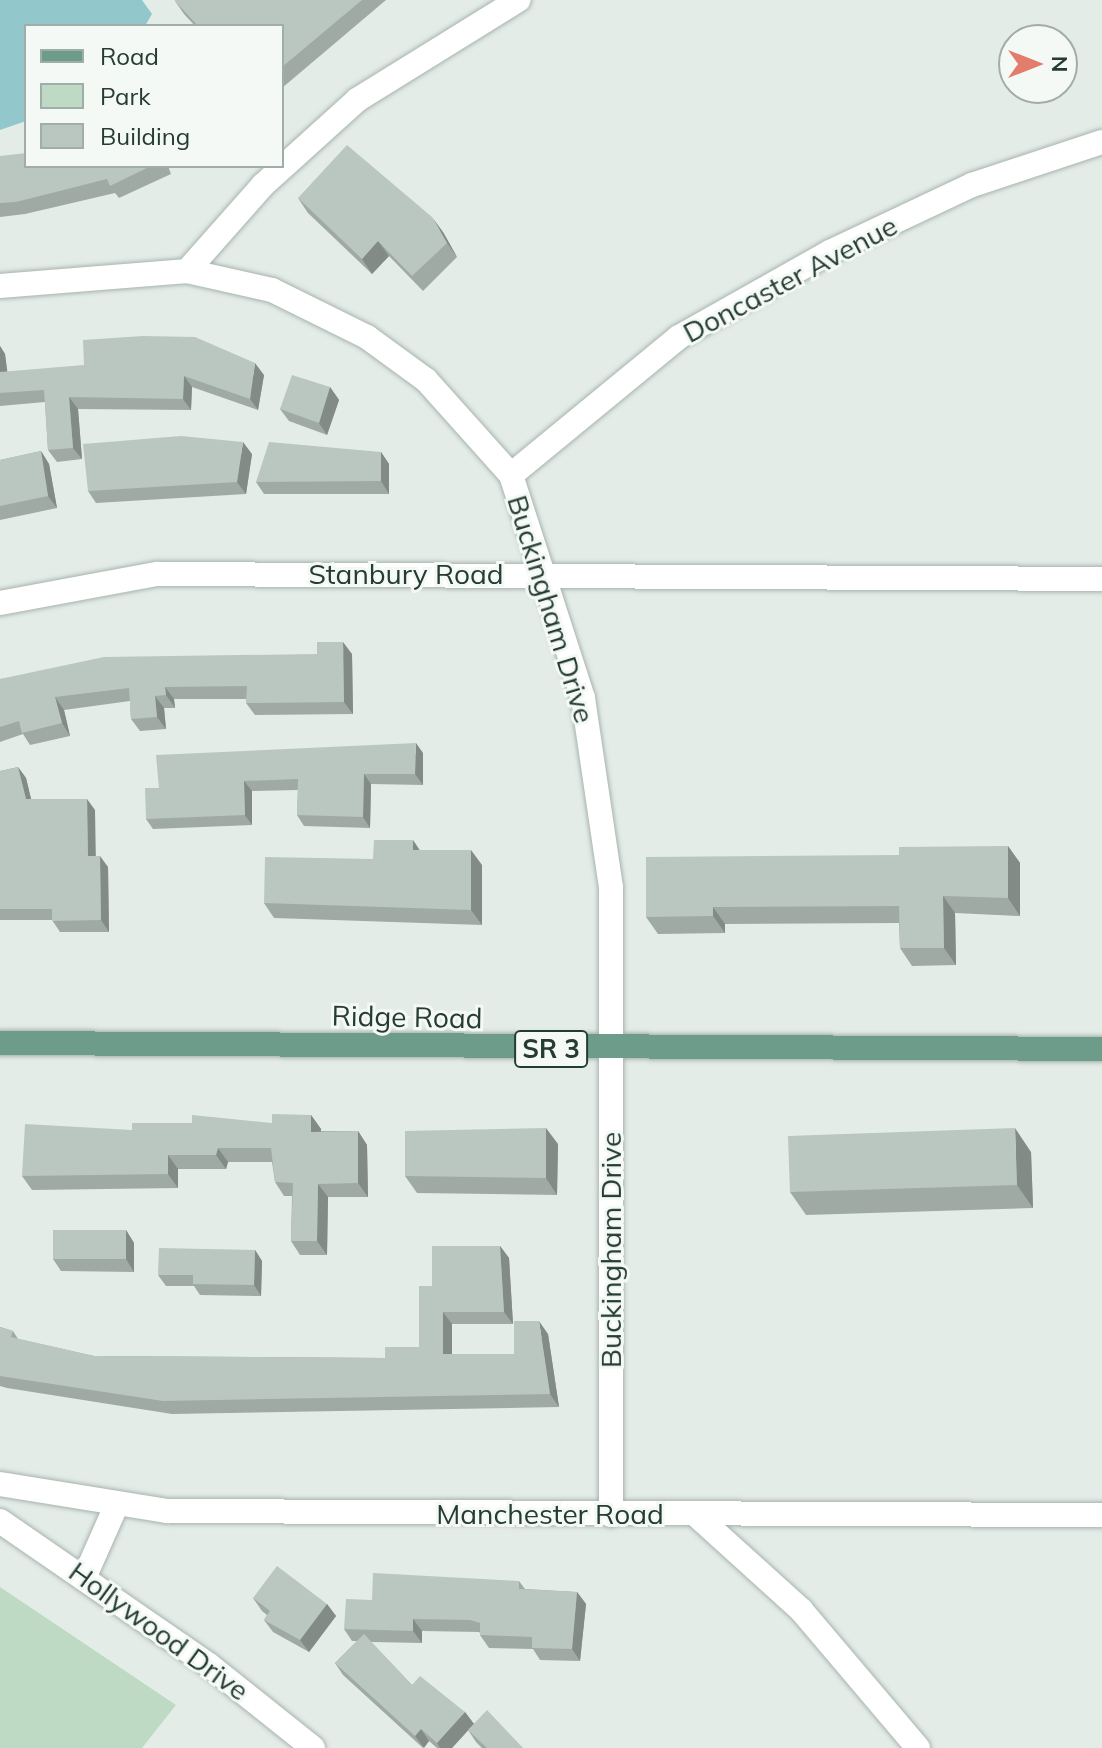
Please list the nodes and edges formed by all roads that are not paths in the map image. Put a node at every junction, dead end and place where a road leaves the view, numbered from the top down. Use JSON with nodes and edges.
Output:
{"nodes":[{"id":1,"x":518,"y":0,"type":"edge"},
{"id":2,"x":1102,"y":142,"type":"edge"},
{"id":3,"x":284,"y":166,"type":"edge"},
{"id":4,"x":282,"y":168,"type":"edge"},
{"id":5,"x":187,"y":271,"type":"junction"},
{"id":6,"x":0,"y":286,"type":"edge"},
{"id":7,"x":511,"y":475,"type":"junction"},
{"id":8,"x":543,"y":574,"type":"junction"},
{"id":9,"x":1102,"y":579,"type":"edge"},
{"id":10,"x":0,"y":603,"type":"edge"},
{"id":11,"x":0,"y":1043,"type":"edge"},
{"id":12,"x":611,"y":1049,"type":"junction"},
{"id":13,"x":1102,"y":1049,"type":"edge"},
{"id":14,"x":0,"y":1484,"type":"edge"},
{"id":15,"x":116,"y":1506,"type":"junction"},
{"id":16,"x":611,"y":1515,"type":"junction"},
{"id":17,"x":696,"y":1515,"type":"junction"},
{"id":18,"x":1102,"y":1515,"type":"edge"},
{"id":19,"x":0,"y":1521,"type":"edge"},
{"id":20,"x":85,"y":1576,"type":"junction"},
{"id":21,"x":313,"y":1748,"type":"edge"},
{"id":22,"x":918,"y":1748,"type":"edge"}],
"edges":[{"from":1,"to":3,"type":"street"},
{"from":2,"to":7,"type":"street","name":"Doncaster Avenue"},
{"from":4,"to":5,"type":"street"},
{"from":5,"to":6,"type":"street","name":"Buckingham Drive"},
{"from":5,"to":7,"type":"street","name":"Buckingham Drive"},
{"from":7,"to":8,"type":"street","name":"Buckingham Drive"},
{"from":8,"to":9,"type":"street","name":"Stanbury Road"},
{"from":8,"to":10,"type":"street","name":"Stanbury Road"},
{"from":8,"to":12,"type":"street","name":"Buckingham Drive"},
{"from":11,"to":12,"type":"main road","name":"Ridge Road","number":"SR 3"},
{"from":12,"to":13,"type":"main road","name":"Ridge Road","number":"SR 3"},
{"from":12,"to":16,"type":"street","name":"Buckingham Drive"},
{"from":14,"to":15,"type":"street","name":"Manchester Road"},
{"from":15,"to":16,"type":"street","name":"Manchester Road"},
{"from":15,"to":20,"type":"street"},
{"from":16,"to":17,"type":"street","name":"Manchester Road"},
{"from":17,"to":18,"type":"street","name":"Manchester Road"},
{"from":17,"to":22,"type":"street"},
{"from":19,"to":20,"type":"street","name":"Hollywood Drive"},
{"from":20,"to":21,"type":"street","name":"Hollywood Drive"}]}
